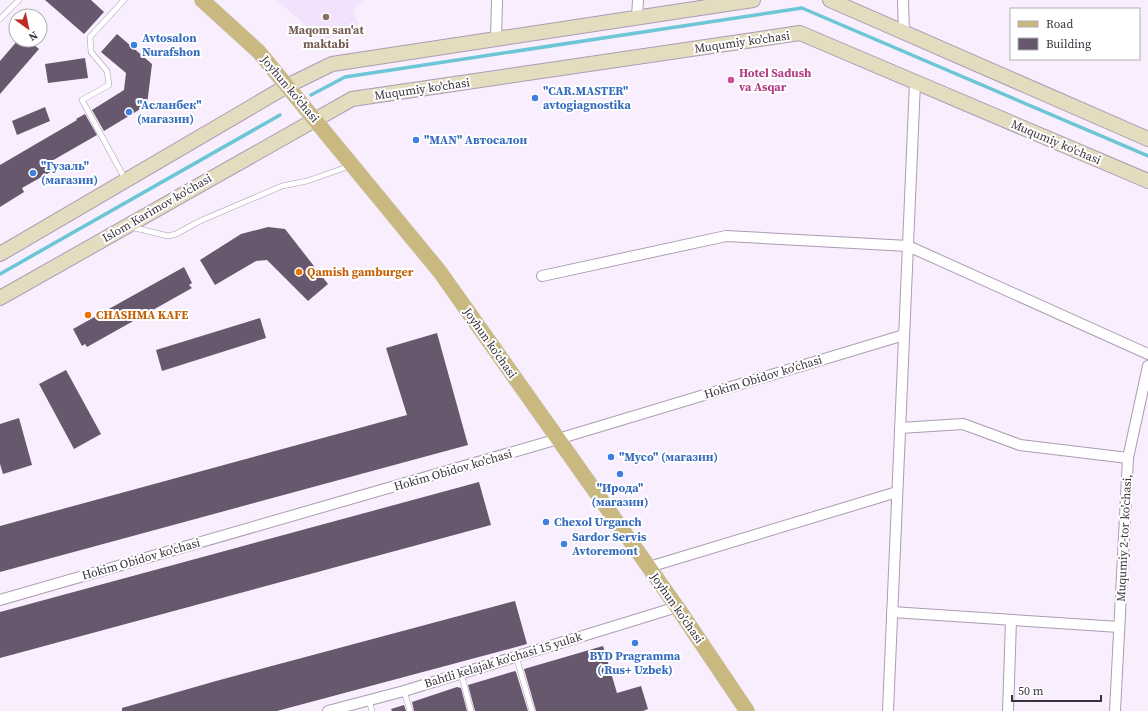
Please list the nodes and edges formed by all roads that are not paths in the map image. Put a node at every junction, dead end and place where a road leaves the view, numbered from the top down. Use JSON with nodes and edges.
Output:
{"nodes":[{"id":1,"x":19,"y":0,"type":"edge"},
{"id":2,"x":124,"y":0,"type":"edge"},
{"id":3,"x":202,"y":0,"type":"edge"},
{"id":4,"x":497,"y":0,"type":"edge"},
{"id":5,"x":638,"y":0,"type":"edge"},
{"id":6,"x":753,"y":0,"type":"edge"},
{"id":7,"x":830,"y":0,"type":"edge"},
{"id":8,"x":903,"y":0,"type":"edge"},
{"id":9,"x":637,"y":18,"type":"junction"},
{"id":10,"x":0,"y":19,"type":"edge"},
{"id":11,"x":904,"y":32,"type":"junction"},
{"id":12,"x":496,"y":39,"type":"junction"},
{"id":13,"x":915,"y":82,"type":"junction"},
{"id":14,"x":287,"y":86,"type":"junction"},
{"id":15,"x":315,"y":119,"type":"junction"},
{"id":16,"x":1148,"y":139,"type":"edge"},
{"id":17,"x":353,"y":165,"type":"junction"},
{"id":18,"x":127,"y":181,"type":"junction"},
{"id":19,"x":1148,"y":181,"type":"edge"},
{"id":20,"x":126,"y":226,"type":"junction"},
{"id":21,"x":908,"y":246,"type":"junction"},
{"id":22,"x":0,"y":254,"type":"edge"},
{"id":23,"x":542,"y":276,"type":"dead end"},
{"id":24,"x":0,"y":298,"type":"edge"},
{"id":25,"x":904,"y":335,"type":"junction"},
{"id":26,"x":1148,"y":354,"type":"edge"},
{"id":27,"x":1148,"y":366,"type":"edge"},
{"id":28,"x":900,"y":428,"type":"junction"},
{"id":29,"x":558,"y":439,"type":"junction"},
{"id":30,"x":1128,"y":458,"type":"junction"},
{"id":31,"x":897,"y":492,"type":"junction"},
{"id":32,"x":648,"y":567,"type":"junction"},
{"id":33,"x":0,"y":600,"type":"edge"},
{"id":34,"x":677,"y":607,"type":"junction"},
{"id":35,"x":892,"y":612,"type":"junction"},
{"id":36,"x":1011,"y":620,"type":"junction"},
{"id":37,"x":1120,"y":627,"type":"junction"},
{"id":38,"x":516,"y":656,"type":"junction"},
{"id":39,"x":461,"y":673,"type":"junction"},
{"id":40,"x":404,"y":690,"type":"junction"},
{"id":41,"x":369,"y":700,"type":"junction"},
{"id":42,"x":328,"y":711,"type":"edge"},
{"id":43,"x":372,"y":711,"type":"edge"},
{"id":44,"x":410,"y":711,"type":"edge"},
{"id":45,"x":471,"y":711,"type":"edge"},
{"id":46,"x":532,"y":711,"type":"edge"},
{"id":47,"x":746,"y":711,"type":"edge"},
{"id":48,"x":888,"y":711,"type":"edge"},
{"id":49,"x":1008,"y":711,"type":"edge"},
{"id":50,"x":1115,"y":711,"type":"edge"}],
"edges":[{"from":1,"to":10,"type":"lane"},
{"from":2,"to":18,"type":"lane"},
{"from":3,"to":14,"type":"main road","name":"Joyhun ko'chasi"},
{"from":4,"to":12,"type":"street"},
{"from":5,"to":9,"type":"street"},
{"from":6,"to":9,"type":"main road"},
{"from":7,"to":11,"type":"main road"},
{"from":8,"to":11,"type":"street"},
{"from":9,"to":12,"type":"main road"},
{"from":11,"to":16,"type":"main road"},
{"from":12,"to":14,"type":"main road"},
{"from":13,"to":15,"type":"main road","name":"Muqumiy ko'chasi"},
{"from":13,"to":19,"type":"main road","name":"Muqumiy ko'chasi"},
{"from":13,"to":21,"type":"street"},
{"from":14,"to":15,"type":"main road","name":"Joyhun ko'chasi"},
{"from":14,"to":18,"type":"main road"},
{"from":15,"to":17,"type":"main road","name":"Joyhun ko'chasi"},
{"from":15,"to":20,"type":"main road","name":"Islom Karimov ko'chasi"},
{"from":17,"to":20,"type":"lane"},
{"from":17,"to":29,"type":"main road","name":"Joyhun ko'chasi"},
{"from":18,"to":22,"type":"main road"},
{"from":20,"to":24,"type":"main road","name":"Islom Karimov ko'chasi"},
{"from":21,"to":23,"type":"street"},
{"from":21,"to":25,"type":"street"},
{"from":21,"to":26,"type":"street"},
{"from":25,"to":28,"type":"street"},
{"from":25,"to":29,"type":"street","name":"Hokim Obidov ko'chasi"},
{"from":27,"to":30,"type":"street","name":"Muqumiy 2-tor ko'chasi,"},
{"from":28,"to":30,"type":"street"},
{"from":28,"to":31,"type":"street"},
{"from":29,"to":32,"type":"main road","name":"Joyhun ko'chasi"},
{"from":29,"to":33,"type":"street","name":"Hokim Obidov ko'chasi"},
{"from":30,"to":37,"type":"street","name":"Muqumiy 2-tor ko'chasi,"},
{"from":31,"to":32,"type":"street"},
{"from":31,"to":35,"type":"street"},
{"from":32,"to":34,"type":"main road","name":"Joyhun ko'chasi"},
{"from":34,"to":38,"type":"street","name":"Bahtli kelajak ko'chasi 15 yulak"},
{"from":34,"to":47,"type":"main road","name":"Joyhun ko'chasi"},
{"from":35,"to":36,"type":"street"},
{"from":35,"to":48,"type":"street"},
{"from":36,"to":37,"type":"street"},
{"from":36,"to":49,"type":"street"},
{"from":37,"to":50,"type":"street","name":"Muqumiy 2-tor ko'chasi,"},
{"from":38,"to":39,"type":"street","name":"Bahtli kelajak ko'chasi 15 yulak"},
{"from":38,"to":46,"type":"lane"},
{"from":39,"to":40,"type":"street","name":"Bahtli kelajak ko'chasi 15 yulak"},
{"from":39,"to":45,"type":"lane"},
{"from":40,"to":41,"type":"street","name":"Bahtli kelajak ko'chasi 15 yulak"},
{"from":40,"to":44,"type":"lane"},
{"from":41,"to":42,"type":"street","name":"Bahtli kelajak ko'chasi 15 yulak"},
{"from":41,"to":43,"type":"lane"}]}
